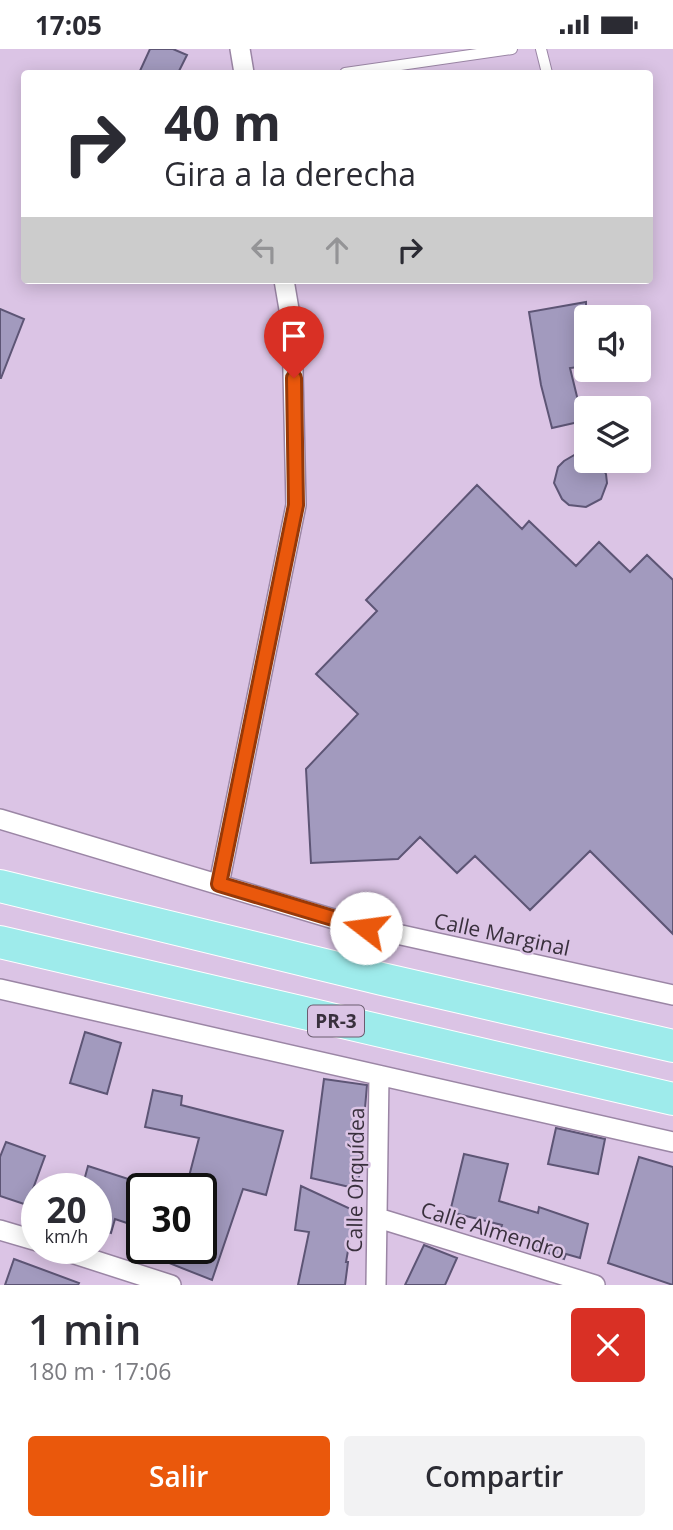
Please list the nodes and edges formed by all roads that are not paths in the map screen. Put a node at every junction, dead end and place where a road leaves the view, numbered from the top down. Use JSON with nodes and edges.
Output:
{"nodes":[{"id":1,"x":240,"y":49,"type":"edge"},
{"id":2,"x":512,"y":49,"type":"edge"},
{"id":3,"x":541,"y":49,"type":"edge"},
{"id":4,"x":244,"y":70,"type":"edge"},
{"id":5,"x":366,"y":70,"type":"edge"},
{"id":6,"x":546,"y":70,"type":"edge"},
{"id":7,"x":285,"y":284,"type":"edge"},
{"id":8,"x":0,"y":819,"type":"edge"},
{"id":9,"x":219,"y":884,"type":"junction"},
{"id":10,"x":0,"y":886,"type":"edge"},
{"id":11,"x":0,"y":942,"type":"edge"},
{"id":12,"x":0,"y":989,"type":"edge"},
{"id":13,"x":673,"y":995,"type":"edge"},
{"id":14,"x":673,"y":1046,"type":"edge"},
{"id":15,"x":379,"y":1076,"type":"junction"},
{"id":16,"x":673,"y":1099,"type":"edge"},
{"id":17,"x":673,"y":1142,"type":"edge"},
{"id":18,"x":378,"y":1218,"type":"junction"},
{"id":19,"x":0,"y":1230,"type":"edge"},
{"id":20,"x":21,"y":1236,"type":"edge"},
{"id":21,"x":106,"y":1264,"type":"edge"},
{"id":22,"x":172,"y":1285,"type":"edge"},
{"id":23,"x":376,"y":1285,"type":"edge"},
{"id":24,"x":595,"y":1285,"type":"edge"}],
"edges":[{"from":1,"to":4,"type":"street"},
{"from":2,"to":5,"type":"lane"},
{"from":3,"to":6,"type":"lane"},
{"from":7,"to":9,"type":"street"},
{"from":8,"to":9,"type":"street","name":"Calle Marginal"},
{"from":9,"to":13,"type":"street","name":"Calle Marginal"},
{"from":10,"to":14,"type":"main road","number":"PR-3"},
{"from":11,"to":16,"type":"main road","number":"PR-3"},
{"from":12,"to":15,"type":"street"},
{"from":15,"to":17,"type":"street"},
{"from":15,"to":18,"type":"street","name":"Calle Orquídea"},
{"from":18,"to":23,"type":"street","name":"Calle Orquídea"},
{"from":18,"to":24,"type":"street","name":"Calle Almendro"},
{"from":19,"to":20,"type":"street"},
{"from":21,"to":22,"type":"street"}]}
